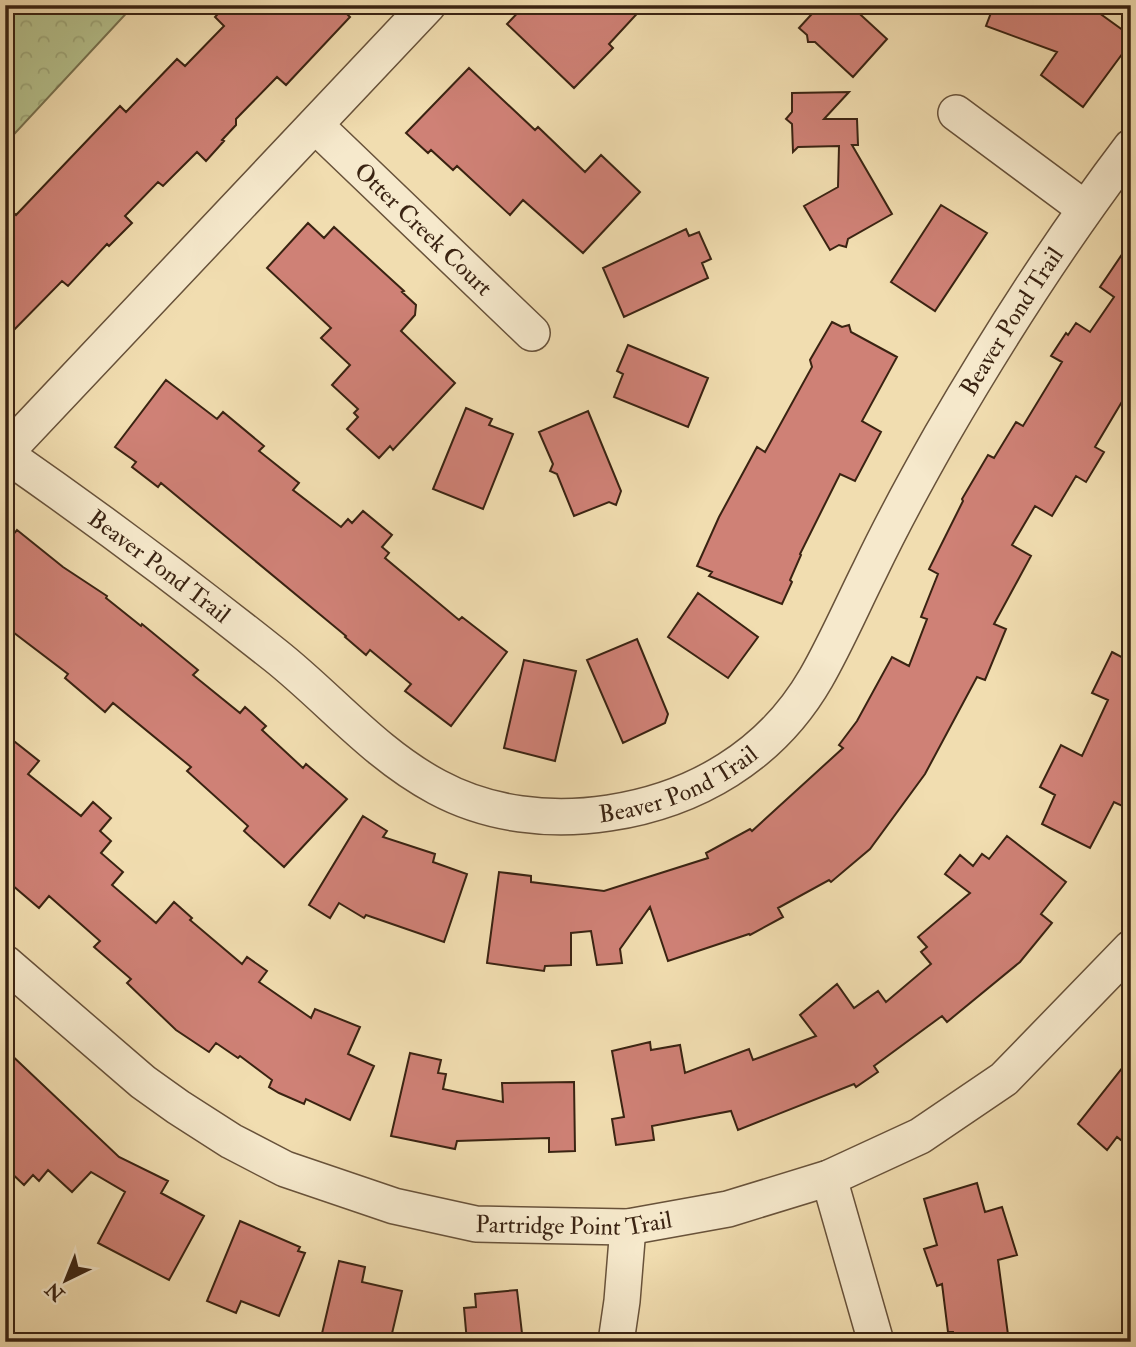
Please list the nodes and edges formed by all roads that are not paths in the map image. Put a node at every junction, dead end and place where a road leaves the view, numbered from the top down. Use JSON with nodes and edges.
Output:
{"nodes":[{"id":1,"x":428,"y":5,"type":"edge"},
{"id":2,"x":956,"y":113,"type":"dead end"},
{"id":3,"x":316,"y":126,"type":"junction"},
{"id":4,"x":1131,"y":147,"type":"edge"},
{"id":5,"x":1084,"y":208,"type":"junction"},
{"id":6,"x":532,"y":333,"type":"dead end"},
{"id":7,"x":5,"y":453,"type":"edge"},
{"id":8,"x":1130,"y":951,"type":"edge"},
{"id":9,"x":5,"y":964,"type":"edge"},
{"id":10,"x":829,"y":1178,"type":"junction"},
{"id":11,"x":628,"y":1227,"type":"junction"},
{"id":12,"x":617,"y":1342,"type":"edge"},
{"id":13,"x":876,"y":1342,"type":"edge"}],
"edges":[{"from":1,"to":3,"type":"street","name":"Beaver Pond Trail"},
{"from":2,"to":5,"type":"street"},
{"from":3,"to":6,"type":"street","name":"Otter Creek Court"},
{"from":3,"to":7,"type":"street","name":"Beaver Pond Trail"},
{"from":4,"to":5,"type":"street","name":"Beaver Pond Trail"},
{"from":5,"to":7,"type":"street","name":"Beaver Pond Trail"},
{"from":8,"to":10,"type":"street","name":"Partridge Point Trail"},
{"from":9,"to":11,"type":"street","name":"Partridge Point Trail"},
{"from":10,"to":11,"type":"street","name":"Partridge Point Trail"},
{"from":10,"to":13,"type":"street"},
{"from":11,"to":12,"type":"street"}]}
